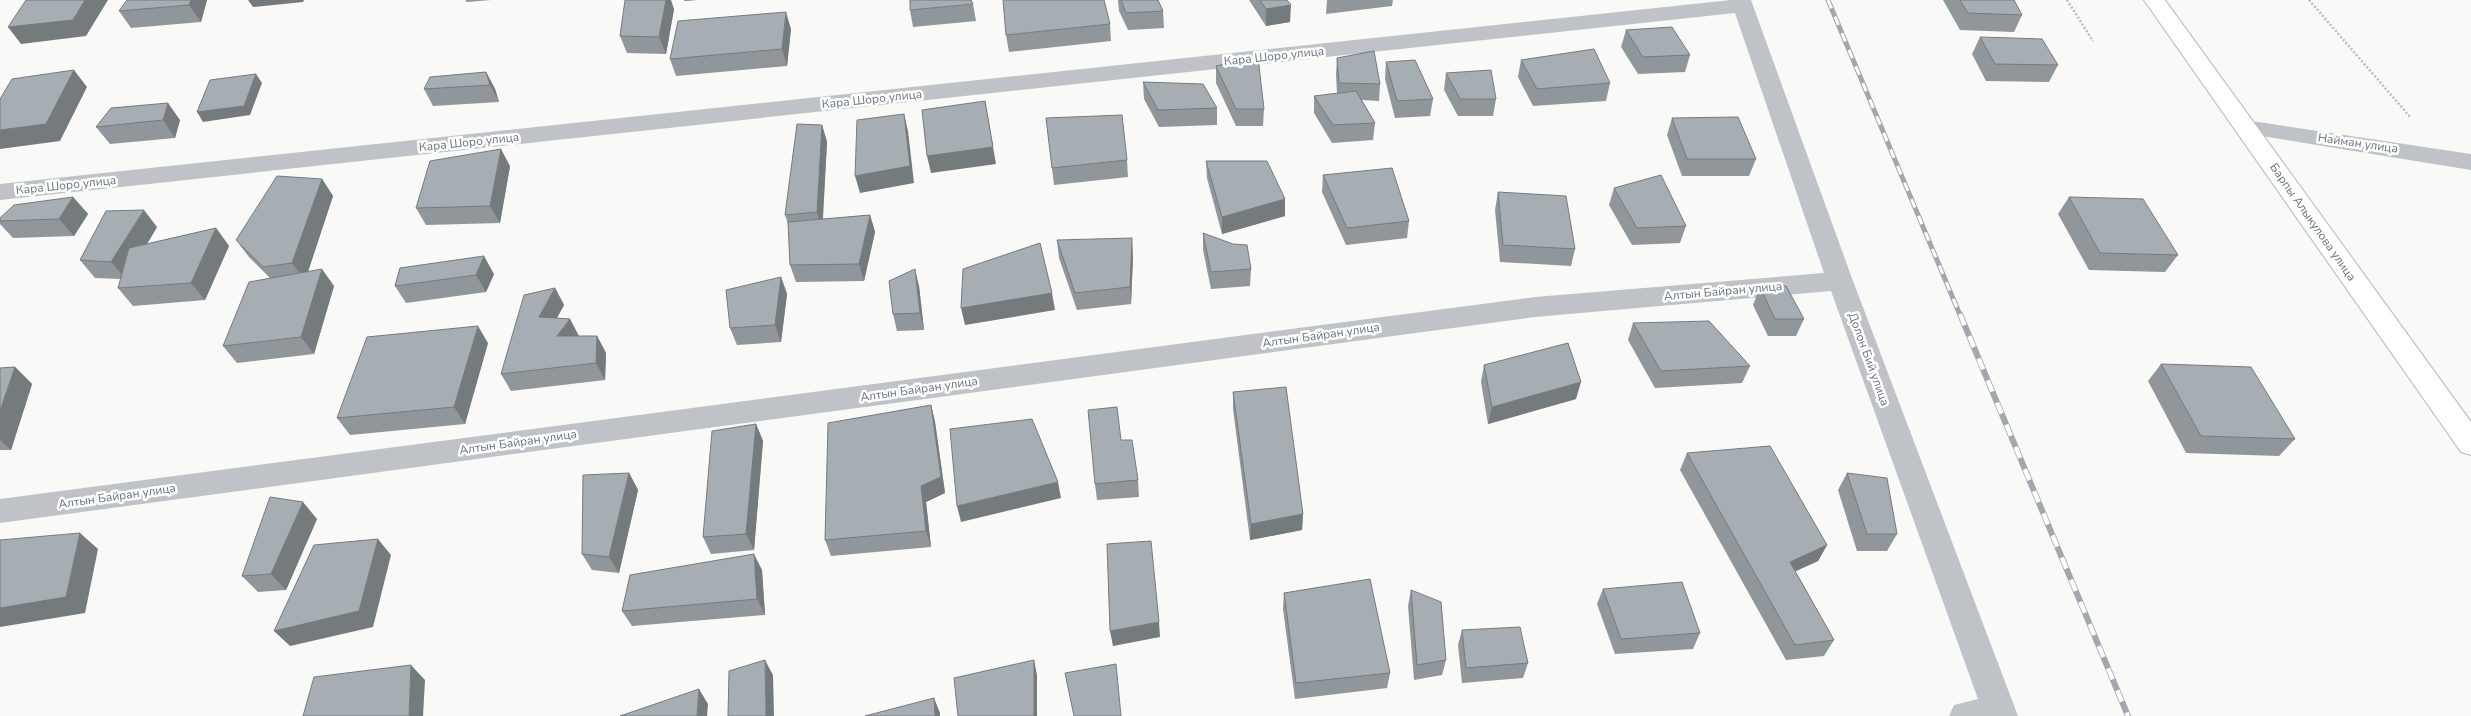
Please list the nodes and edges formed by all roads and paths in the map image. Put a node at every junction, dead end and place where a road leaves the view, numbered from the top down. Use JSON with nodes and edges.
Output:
{"nodes":[{"id":1,"x":2067,"y":0,"type":"edge"},
{"id":2,"x":2154,"y":0,"type":"edge"},
{"id":3,"x":2309,"y":0,"type":"edge"},
{"id":4,"x":1742,"y":3,"type":"edge"},
{"id":5,"x":2093,"y":41,"type":"dead end"},
{"id":6,"x":2246,"y":127,"type":"junction"},
{"id":7,"x":2443,"y":156,"type":"junction"},
{"id":8,"x":2471,"y":162,"type":"edge"},
{"id":9,"x":0,"y":192,"type":"edge"},
{"id":10,"x":1840,"y":281,"type":"junction"},
{"id":11,"x":2471,"y":444,"type":"edge"},
{"id":12,"x":0,"y":511,"type":"edge"},
{"id":13,"x":2000,"y":714,"type":"edge"},
{"id":14,"x":1966,"y":716,"type":"edge"}],
"edges":[{"from":1,"to":5,"type":"path"},
{"from":2,"to":6,"type":"main road","name":"Барпы Алыкулова улица"},
{"from":3,"to":7,"type":"path"},
{"from":4,"to":9,"type":"street","name":"Кара Шоро улица"},
{"from":4,"to":10,"type":"street","name":"Долон Бий улица"},
{"from":6,"to":7,"type":"street","name":"Найман улица"},
{"from":6,"to":11,"type":"main road","name":"Барпы Алыкулова улица"},
{"from":7,"to":8,"type":"street","name":"Найман улица"},
{"from":10,"to":12,"type":"street","name":"Алтын Байран улица"},
{"from":10,"to":13,"type":"street","name":"Долон Бий улица"},
{"from":13,"to":14,"type":"street"}]}
